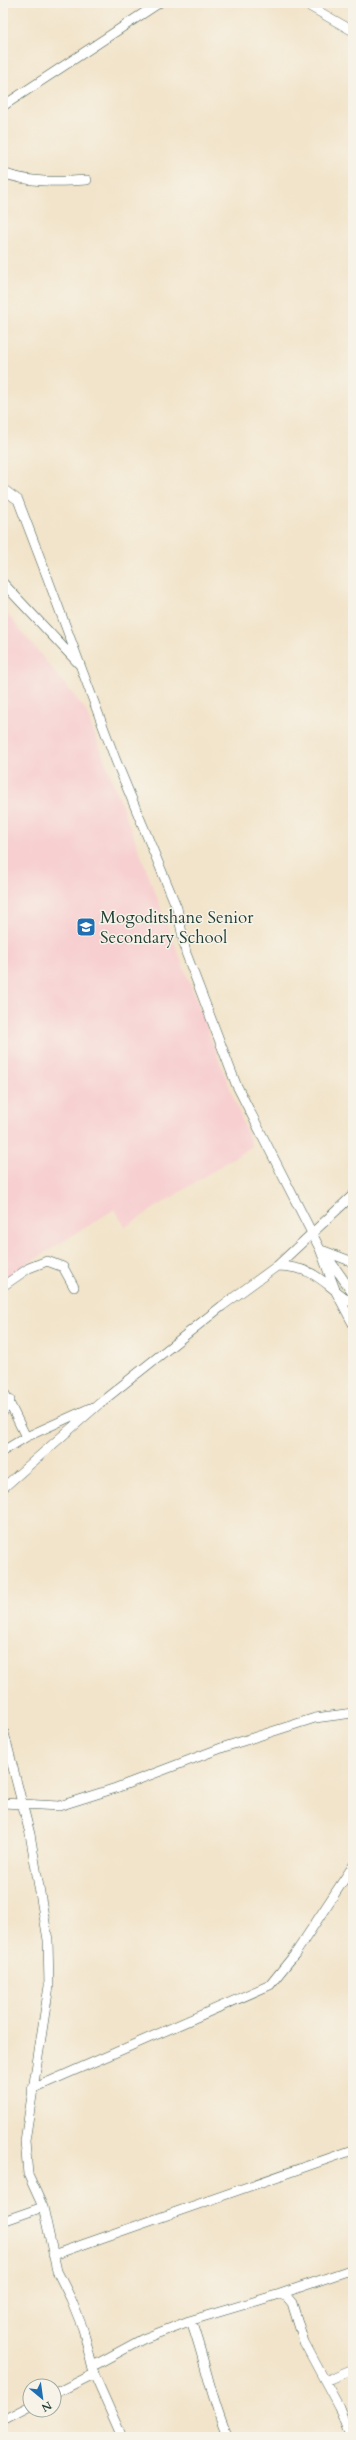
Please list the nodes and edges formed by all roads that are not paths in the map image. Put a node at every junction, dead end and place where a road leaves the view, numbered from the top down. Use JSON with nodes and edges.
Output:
{"nodes":[{"id":1,"x":159,"y":3,"type":"edge"},
{"id":2,"x":304,"y":3,"type":"edge"},
{"id":3,"x":353,"y":31,"type":"edge"},
{"id":4,"x":3,"y":106,"type":"edge"},
{"id":5,"x":3,"y":173,"type":"edge"},
{"id":6,"x":87,"y":180,"type":"dead end"},
{"id":7,"x":3,"y":489,"type":"edge"},
{"id":8,"x":3,"y":583,"type":"edge"},
{"id":9,"x":83,"y":668,"type":"junction"},
{"id":10,"x":353,"y":1195,"type":"edge"},
{"id":11,"x":311,"y":1232,"type":"junction"},
{"id":12,"x":322,"y":1250,"type":"junction"},
{"id":13,"x":353,"y":1262,"type":"edge"},
{"id":14,"x":277,"y":1266,"type":"junction"},
{"id":15,"x":3,"y":1286,"type":"edge"},
{"id":16,"x":74,"y":1287,"type":"dead end"},
{"id":17,"x":336,"y":1292,"type":"junction"},
{"id":18,"x":353,"y":1293,"type":"edge"},
{"id":19,"x":353,"y":1302,"type":"edge"},
{"id":20,"x":353,"y":1324,"type":"edge"},
{"id":21,"x":3,"y":1390,"type":"edge"},
{"id":22,"x":10,"y":1400,"type":"junction"},
{"id":23,"x":100,"y":1403,"type":"junction"},
{"id":24,"x":3,"y":1412,"type":"edge"},
{"id":25,"x":26,"y":1437,"type":"junction"},
{"id":26,"x":3,"y":1451,"type":"edge"},
{"id":27,"x":3,"y":1488,"type":"edge"},
{"id":28,"x":353,"y":1713,"type":"edge"},
{"id":29,"x":3,"y":1729,"type":"edge"},
{"id":30,"x":3,"y":1803,"type":"edge"},
{"id":31,"x":22,"y":1803,"type":"junction"},
{"id":32,"x":353,"y":1866,"type":"edge"},
{"id":33,"x":32,"y":2090,"type":"junction"},
{"id":34,"x":353,"y":2150,"type":"edge"},
{"id":35,"x":43,"y":2207,"type":"junction"},
{"id":36,"x":3,"y":2221,"type":"edge"},
{"id":37,"x":52,"y":2254,"type":"junction"},
{"id":38,"x":353,"y":2269,"type":"edge"},
{"id":39,"x":280,"y":2294,"type":"junction"},
{"id":40,"x":191,"y":2321,"type":"junction"},
{"id":41,"x":353,"y":2369,"type":"edge"},
{"id":42,"x":94,"y":2370,"type":"junction"},
{"id":43,"x":325,"y":2381,"type":"junction"},
{"id":44,"x":62,"y":2389,"type":"edge"},
{"id":45,"x":22,"y":2410,"type":"edge"},
{"id":46,"x":3,"y":2420,"type":"edge"},
{"id":47,"x":122,"y":2437,"type":"edge"},
{"id":48,"x":228,"y":2437,"type":"edge"},
{"id":49,"x":350,"y":2437,"type":"edge"}],
"edges":[{"from":1,"to":4,"type":"street"},
{"from":2,"to":3,"type":"street"},
{"from":5,"to":6,"type":"street"},
{"from":7,"to":9,"type":"street"},
{"from":8,"to":9,"type":"street"},
{"from":9,"to":11,"type":"street"},
{"from":10,"to":11,"type":"street"},
{"from":11,"to":12,"type":"street"},
{"from":11,"to":14,"type":"street"},
{"from":12,"to":13,"type":"street"},
{"from":12,"to":17,"type":"street"},
{"from":12,"to":18,"type":"street"},
{"from":14,"to":17,"type":"street"},
{"from":14,"to":23,"type":"street"},
{"from":15,"to":16,"type":"street"},
{"from":17,"to":19,"type":"street"},
{"from":17,"to":20,"type":"street"},
{"from":21,"to":22,"type":"street"},
{"from":22,"to":24,"type":"street"},
{"from":22,"to":25,"type":"street"},
{"from":23,"to":25,"type":"street"},
{"from":23,"to":27,"type":"street"},
{"from":25,"to":26,"type":"street"},
{"from":28,"to":31,"type":"street"},
{"from":29,"to":31,"type":"street"},
{"from":30,"to":31,"type":"street"},
{"from":31,"to":33,"type":"street"},
{"from":32,"to":33,"type":"street"},
{"from":33,"to":35,"type":"street"},
{"from":34,"to":37,"type":"street"},
{"from":35,"to":36,"type":"street"},
{"from":35,"to":37,"type":"street"},
{"from":37,"to":42,"type":"street"},
{"from":38,"to":39,"type":"street"},
{"from":39,"to":40,"type":"street"},
{"from":39,"to":43,"type":"street"},
{"from":40,"to":42,"type":"street"},
{"from":40,"to":48,"type":"street"},
{"from":41,"to":43,"type":"street"},
{"from":42,"to":44,"type":"street"},
{"from":42,"to":47,"type":"street"},
{"from":43,"to":49,"type":"street"},
{"from":45,"to":46,"type":"street"}]}
